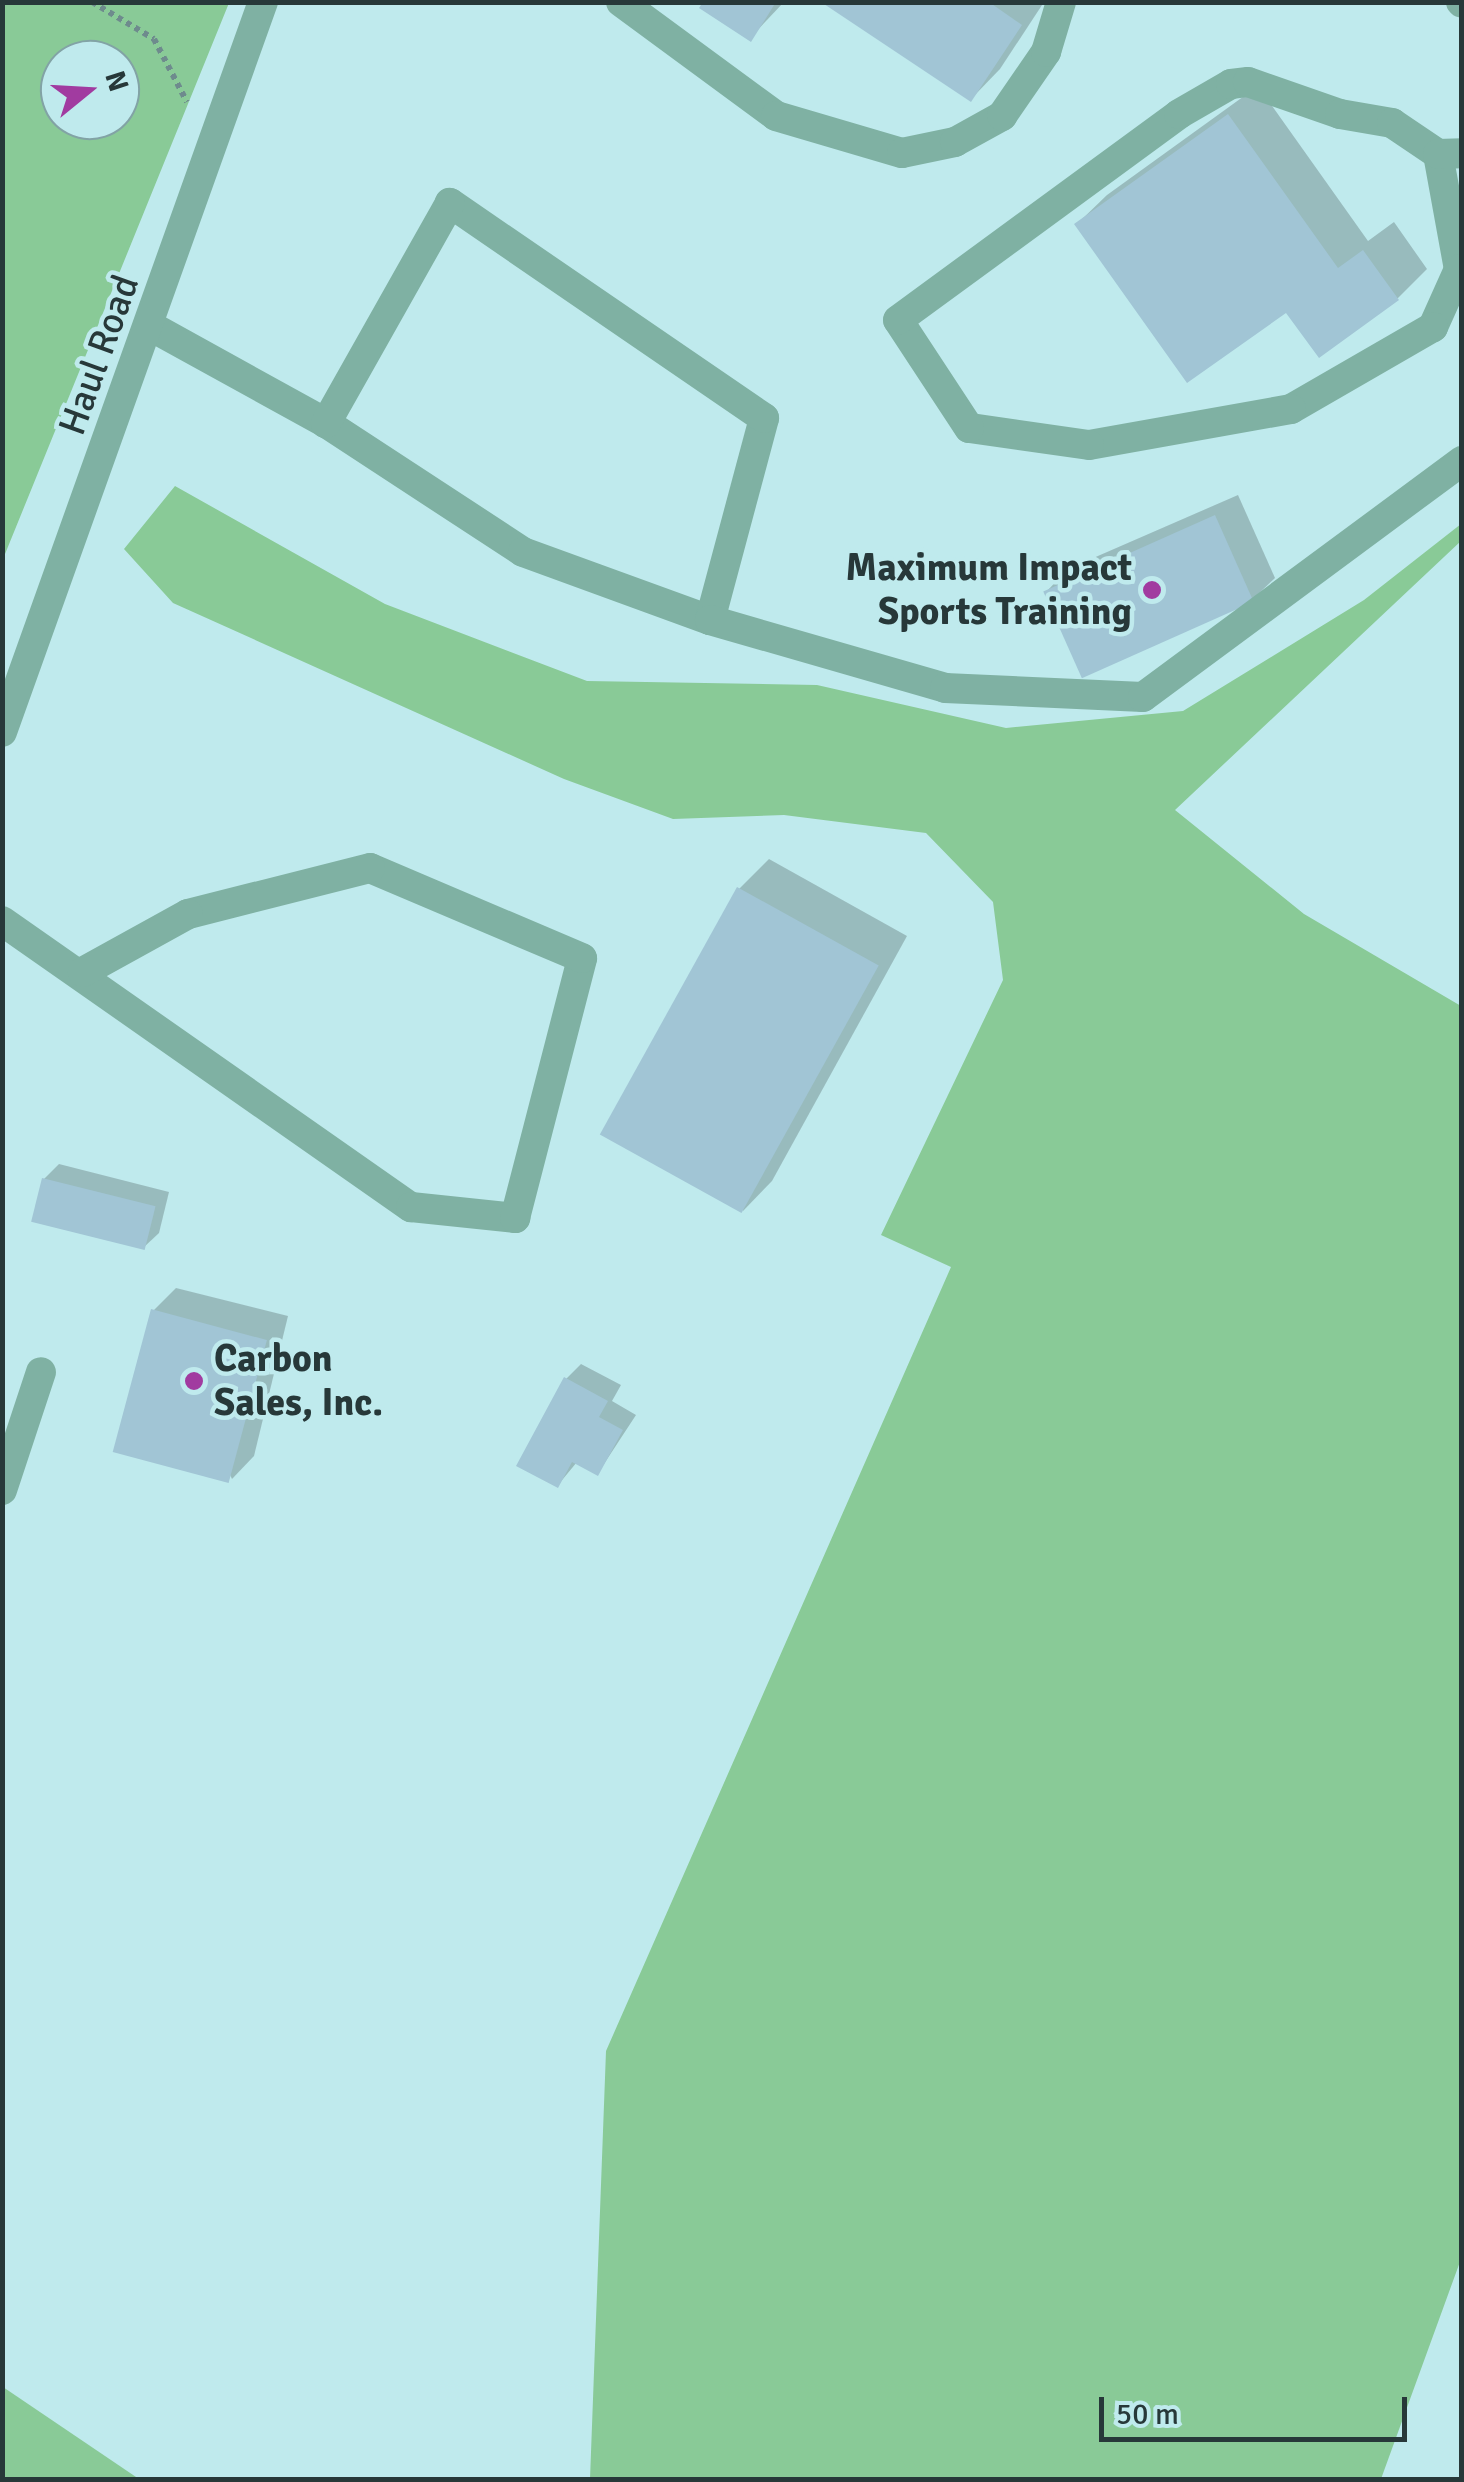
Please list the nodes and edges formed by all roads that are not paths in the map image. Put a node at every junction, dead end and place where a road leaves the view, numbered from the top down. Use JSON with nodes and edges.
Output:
{"nodes":[{"id":1,"x":264,"y":2,"type":"edge"},
{"id":2,"x":622,"y":2,"type":"edge"},
{"id":3,"x":1062,"y":2,"type":"edge"},
{"id":4,"x":1450,"y":153,"type":"edge"},
{"id":5,"x":152,"y":327,"type":"junction"},
{"id":6,"x":326,"y":423,"type":"junction"},
{"id":7,"x":1462,"y":461,"type":"edge"},
{"id":8,"x":710,"y":620,"type":"junction"},
{"id":9,"x":2,"y":732,"type":"edge"},
{"id":10,"x":2,"y":921,"type":"edge"},
{"id":11,"x":83,"y":972,"type":"junction"},
{"id":12,"x":41,"y":1372,"type":"dead end"},
{"id":13,"x":2,"y":1490,"type":"edge"}],
"edges":[{"from":1,"to":5,"type":"lane","name":"Haul Road"},
{"from":2,"to":3,"type":"lane"},
{"from":4,"to":4,"type":"lane"},
{"from":5,"to":6,"type":"lane"},
{"from":5,"to":9,"type":"lane","name":"Haul Road"},
{"from":6,"to":8,"type":"lane"},
{"from":6,"to":8,"type":"lane"},
{"from":7,"to":8,"type":"lane"},
{"from":10,"to":11,"type":"lane"},
{"from":11,"to":11,"type":"lane"},
{"from":12,"to":13,"type":"lane"}]}
